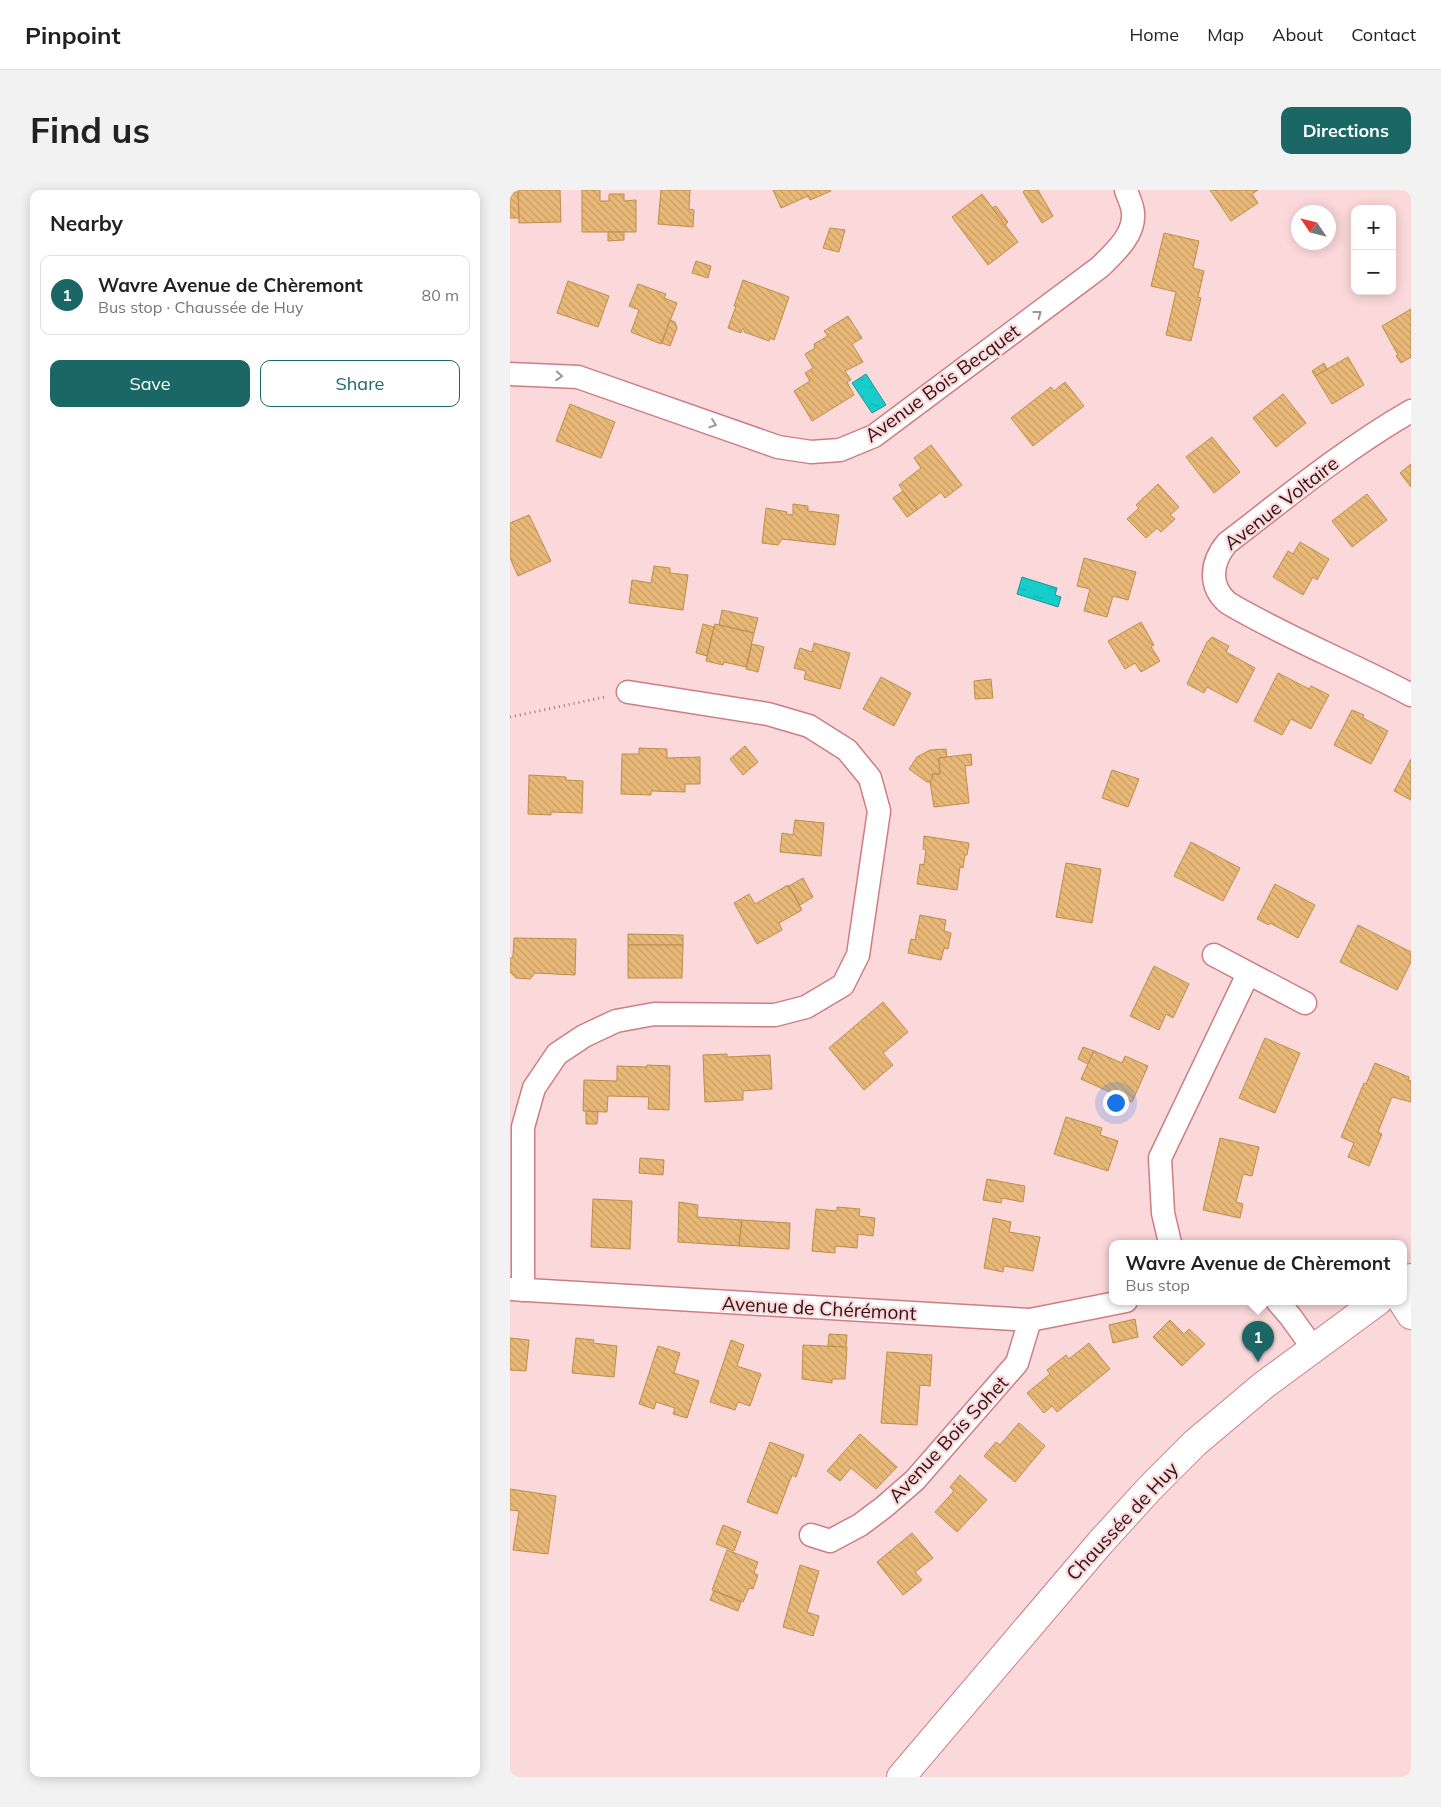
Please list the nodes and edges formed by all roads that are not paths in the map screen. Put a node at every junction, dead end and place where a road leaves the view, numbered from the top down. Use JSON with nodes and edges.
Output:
{"nodes":[{"id":1,"x":1126,"y":190,"type":"edge"},
{"id":2,"x":510,"y":374,"type":"edge"},
{"id":3,"x":1411,"y":411,"type":"edge"},
{"id":4,"x":628,"y":692,"type":"road end"},
{"id":5,"x":1411,"y":695,"type":"edge"},
{"id":6,"x":1214,"y":955,"type":"dead end"},
{"id":7,"x":1248,"y":974,"type":"junction"},
{"id":8,"x":1305,"y":1003,"type":"dead end"},
{"id":9,"x":1169,"y":1240,"type":"edge"},
{"id":10,"x":516,"y":1290,"type":"edge"},
{"id":11,"x":1109,"y":1304,"type":"edge"},
{"id":12,"x":1280,"y":1305,"type":"edge"},
{"id":13,"x":1372,"y":1305,"type":"edge"},
{"id":14,"x":1030,"y":1320,"type":"junction"},
{"id":15,"x":1313,"y":1348,"type":"junction"},
{"id":16,"x":811,"y":1535,"type":"dead end"},
{"id":17,"x":901,"y":1777,"type":"edge"}],
"edges":[{"from":2,"to":1,"type":"street","name":"Avenue Bois Becquet","one_way":true},
{"from":3,"to":5,"type":"street","name":"Avenue Voltaire"},
{"from":4,"to":10,"type":"street"},
{"from":6,"to":7,"type":"street"},
{"from":7,"to":8,"type":"street"},
{"from":7,"to":9,"type":"street"},
{"from":10,"to":14,"type":"street","name":"Avenue de Chérémont"},
{"from":11,"to":14,"type":"street","name":"Avenue de Chérémont"},
{"from":12,"to":15,"type":"street"},
{"from":13,"to":15,"type":"main road","name":"Chaussée de Huy"},
{"from":14,"to":16,"type":"street","name":"Avenue Bois Sohet"},
{"from":15,"to":17,"type":"main road","name":"Chaussée de Huy"}]}
